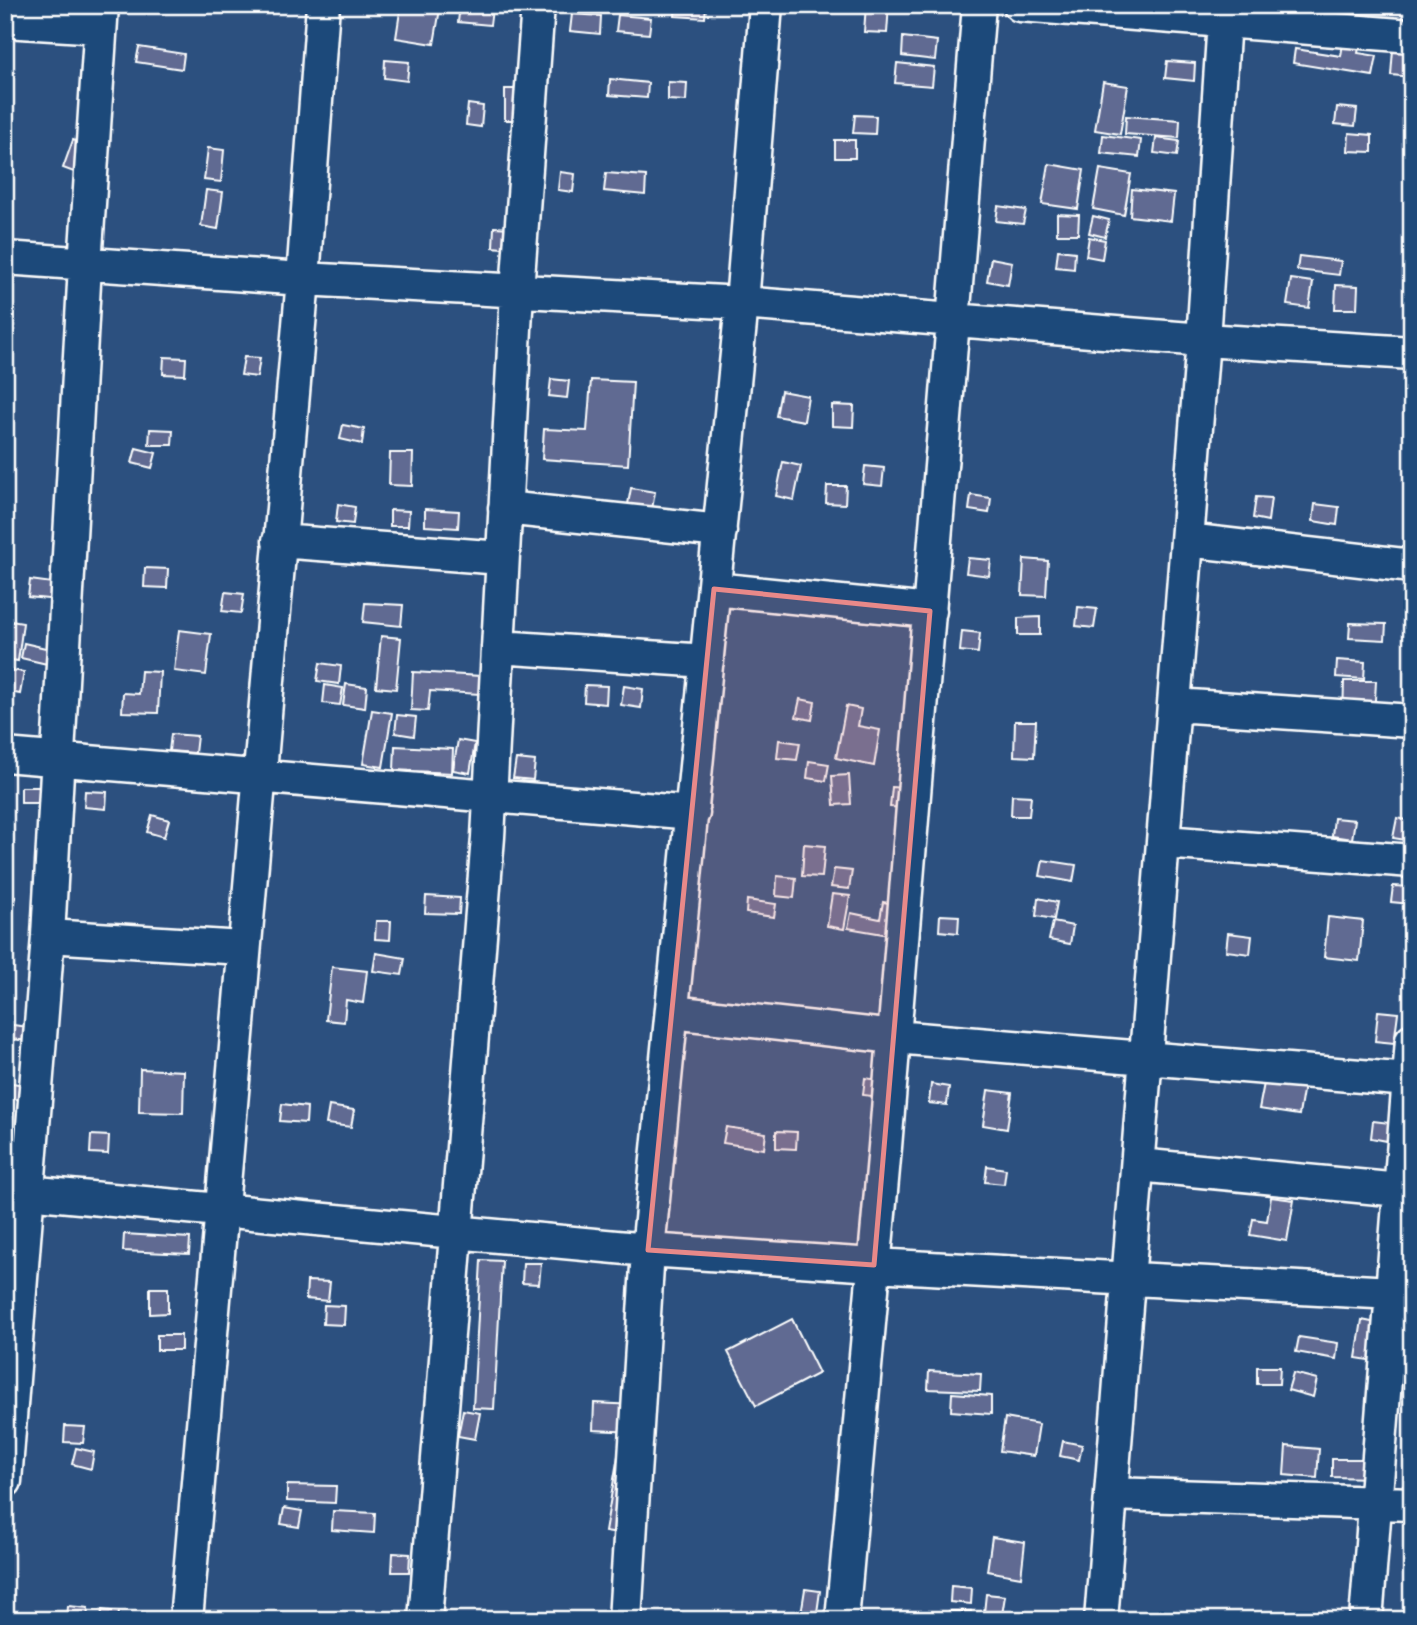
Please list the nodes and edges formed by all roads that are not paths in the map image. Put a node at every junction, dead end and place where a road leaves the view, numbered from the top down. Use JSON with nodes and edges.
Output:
{"nodes":[{"id":1,"x":323,"y":5,"type":"edge"},
{"id":2,"x":538,"y":5,"type":"edge"},
{"id":3,"x":766,"y":5,"type":"edge"},
{"id":4,"x":979,"y":5,"type":"edge"},
{"id":5,"x":1020,"y":5,"type":"edge"},
{"id":6,"x":1225,"y":14,"type":"edge"},
{"id":7,"x":101,"y":16,"type":"edge"},
{"id":8,"x":5,"y":20,"type":"edge"},
{"id":9,"x":1412,"y":36,"type":"edge"},
{"id":10,"x":5,"y":258,"type":"edge"},
{"id":11,"x":85,"y":265,"type":"junction"},
{"id":12,"x":303,"y":279,"type":"junction"},
{"id":13,"x":517,"y":291,"type":"junction"},
{"id":14,"x":742,"y":303,"type":"junction"},
{"id":15,"x":954,"y":322,"type":"junction"},
{"id":16,"x":1203,"y":340,"type":"junction"},
{"id":17,"x":1412,"y":354,"type":"edge"},
{"id":18,"x":505,"y":508,"type":"junction"},
{"id":19,"x":720,"y":531,"type":"junction"},
{"id":20,"x":1187,"y":540,"type":"junction"},
{"id":21,"x":279,"y":541,"type":"junction"},
{"id":22,"x":502,"y":558,"type":"junction"},
{"id":23,"x":1412,"y":566,"type":"edge"},
{"id":24,"x":714,"y":589,"type":"junction"},
{"id":25,"x":930,"y":611,"type":"junction"},
{"id":26,"x":498,"y":647,"type":"junction"},
{"id":27,"x":707,"y":661,"type":"junction"},
{"id":28,"x":1174,"y":705,"type":"junction"},
{"id":29,"x":1412,"y":721,"type":"edge"},
{"id":30,"x":5,"y":754,"type":"edge"},
{"id":31,"x":58,"y":758,"type":"junction"},
{"id":32,"x":258,"y":777,"type":"junction"},
{"id":33,"x":490,"y":797,"type":"junction"},
{"id":34,"x":693,"y":813,"type":"junction"},
{"id":35,"x":1164,"y":842,"type":"junction"},
{"id":36,"x":1412,"y":861,"type":"edge"},
{"id":37,"x":48,"y":936,"type":"junction"},
{"id":38,"x":243,"y":948,"type":"junction"},
{"id":39,"x":672,"y":1012,"type":"junction"},
{"id":40,"x":894,"y":1037,"type":"junction"},
{"id":41,"x":1412,"y":1040,"type":"edge"},
{"id":42,"x":1147,"y":1060,"type":"junction"},
{"id":43,"x":1409,"y":1080,"type":"junction"},
{"id":44,"x":1138,"y":1165,"type":"junction"},
{"id":45,"x":17,"y":1191,"type":"edge"},
{"id":46,"x":1400,"y":1191,"type":"junction"},
{"id":47,"x":220,"y":1209,"type":"junction"},
{"id":48,"x":456,"y":1231,"type":"junction"},
{"id":49,"x":648,"y":1250,"type":"junction"},
{"id":50,"x":874,"y":1265,"type":"junction"},
{"id":51,"x":1129,"y":1279,"type":"junction"},
{"id":52,"x":1402,"y":1293,"type":"edge"},
{"id":53,"x":5,"y":1481,"type":"edge"},
{"id":54,"x":1111,"y":1494,"type":"junction"},
{"id":55,"x":1376,"y":1503,"type":"junction"},
{"id":56,"x":1412,"y":1504,"type":"edge"},
{"id":57,"x":186,"y":1620,"type":"edge"},
{"id":58,"x":425,"y":1620,"type":"edge"},
{"id":59,"x":625,"y":1620,"type":"edge"},
{"id":60,"x":842,"y":1620,"type":"edge"},
{"id":61,"x":1101,"y":1620,"type":"edge"},
{"id":62,"x":1366,"y":1620,"type":"edge"}],
"edges":[{"from":1,"to":12,"type":"street"},
{"from":2,"to":13,"type":"street"},
{"from":3,"to":14,"type":"street"},
{"from":4,"to":15,"type":"street"},
{"from":5,"to":6,"type":"street"},
{"from":6,"to":9,"type":"street"},
{"from":6,"to":16,"type":"street"},
{"from":7,"to":8,"type":"street"},
{"from":7,"to":11,"type":"street"},
{"from":10,"to":11,"type":"street"},
{"from":11,"to":12,"type":"street"},
{"from":11,"to":31,"type":"street"},
{"from":12,"to":13,"type":"street"},
{"from":12,"to":21,"type":"street"},
{"from":13,"to":14,"type":"street"},
{"from":13,"to":18,"type":"street"},
{"from":14,"to":15,"type":"street"},
{"from":14,"to":19,"type":"street"},
{"from":15,"to":16,"type":"street"},
{"from":15,"to":25,"type":"street"},
{"from":16,"to":17,"type":"street"},
{"from":16,"to":20,"type":"street"},
{"from":18,"to":19,"type":"street"},
{"from":18,"to":22,"type":"street"},
{"from":19,"to":24,"type":"street"},
{"from":20,"to":23,"type":"street"},
{"from":20,"to":28,"type":"street"},
{"from":21,"to":22,"type":"street"},
{"from":21,"to":32,"type":"street"},
{"from":22,"to":26,"type":"street"},
{"from":24,"to":25,"type":"street"},
{"from":24,"to":27,"type":"street"},
{"from":25,"to":40,"type":"street"},
{"from":26,"to":27,"type":"street"},
{"from":26,"to":33,"type":"street"},
{"from":27,"to":34,"type":"street"},
{"from":28,"to":29,"type":"street"},
{"from":28,"to":35,"type":"street"},
{"from":30,"to":31,"type":"street"},
{"from":31,"to":32,"type":"street"},
{"from":31,"to":37,"type":"street"},
{"from":32,"to":33,"type":"street"},
{"from":32,"to":38,"type":"street"},
{"from":33,"to":34,"type":"street"},
{"from":33,"to":48,"type":"street"},
{"from":34,"to":39,"type":"street"},
{"from":35,"to":36,"type":"street"},
{"from":35,"to":42,"type":"street"},
{"from":37,"to":38,"type":"street"},
{"from":37,"to":45,"type":"street"},
{"from":38,"to":47,"type":"street"},
{"from":39,"to":40,"type":"street"},
{"from":39,"to":49,"type":"street"},
{"from":40,"to":42,"type":"street"},
{"from":40,"to":50,"type":"street"},
{"from":41,"to":43,"type":"street"},
{"from":42,"to":43,"type":"street"},
{"from":42,"to":44,"type":"street"},
{"from":43,"to":46,"type":"street"},
{"from":44,"to":46,"type":"street"},
{"from":44,"to":51,"type":"street"},
{"from":45,"to":47,"type":"street"},
{"from":45,"to":53,"type":"street"},
{"from":46,"to":52,"type":"street"},
{"from":47,"to":48,"type":"street"},
{"from":47,"to":57,"type":"street"},
{"from":48,"to":49,"type":"street"},
{"from":48,"to":58,"type":"street"},
{"from":49,"to":50,"type":"street"},
{"from":49,"to":59,"type":"street"},
{"from":50,"to":51,"type":"street"},
{"from":50,"to":60,"type":"street"},
{"from":51,"to":52,"type":"street"},
{"from":51,"to":54,"type":"street"},
{"from":52,"to":55,"type":"street"},
{"from":54,"to":55,"type":"street"},
{"from":54,"to":61,"type":"street"},
{"from":55,"to":56,"type":"street"},
{"from":55,"to":62,"type":"street"}]}
